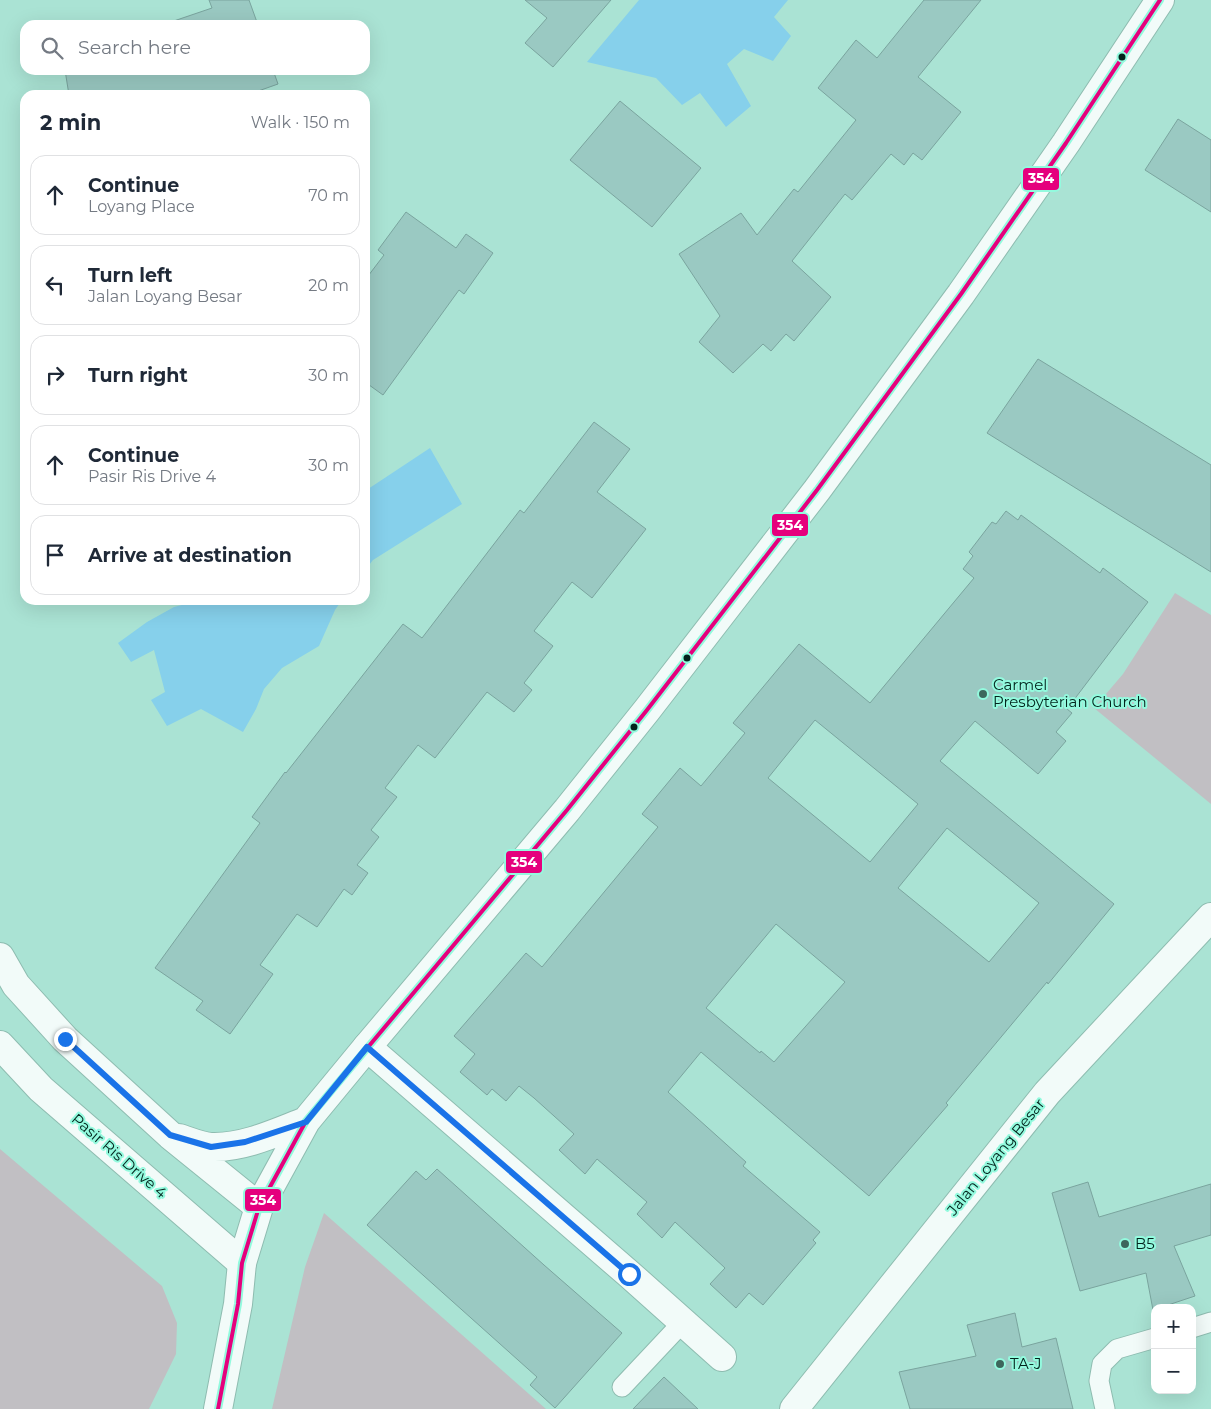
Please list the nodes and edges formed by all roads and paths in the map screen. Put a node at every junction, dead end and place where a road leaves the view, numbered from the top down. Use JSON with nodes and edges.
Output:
{"nodes":[{"id":1,"x":1160,"y":0,"type":"edge"},
{"id":2,"x":1211,"y":917,"type":"edge"},
{"id":3,"x":0,"y":957,"type":"edge"},
{"id":4,"x":0,"y":1045,"type":"edge"},
{"id":5,"x":367,"y":1047,"type":"junction"},
{"id":6,"x":306,"y":1122,"type":"junction"},
{"id":7,"x":170,"y":1135,"type":"junction"},
{"id":8,"x":258,"y":1207,"type":"junction"},
{"id":9,"x":242,"y":1263,"type":"junction"},
{"id":10,"x":683,"y":1322,"type":"junction"},
{"id":11,"x":1211,"y":1322,"type":"edge"},
{"id":12,"x":1196,"y":1327,"type":"edge"},
{"id":13,"x":1151,"y":1339,"type":"edge"},
{"id":14,"x":722,"y":1357,"type":"dead end"},
{"id":15,"x":622,"y":1387,"type":"dead end"},
{"id":16,"x":218,"y":1409,"type":"edge"},
{"id":17,"x":794,"y":1409,"type":"edge"},
{"id":18,"x":1105,"y":1409,"type":"edge"}],
"edges":[{"from":1,"to":5,"type":"street"},
{"from":2,"to":17,"type":"street","name":"Jalan Loyang Besar"},
{"from":3,"to":7,"type":"street"},
{"from":4,"to":9,"type":"street","name":"Pasir Ris Drive 4"},
{"from":5,"to":6,"type":"street"},
{"from":5,"to":10,"type":"street"},
{"from":6,"to":7,"type":"street"},
{"from":6,"to":8,"type":"street"},
{"from":7,"to":8,"type":"street"},
{"from":8,"to":9,"type":"street"},
{"from":9,"to":16,"type":"street"},
{"from":10,"to":14,"type":"street"},
{"from":10,"to":15,"type":"lane"},
{"from":11,"to":12,"type":"lane"},
{"from":13,"to":18,"type":"lane"}]}
